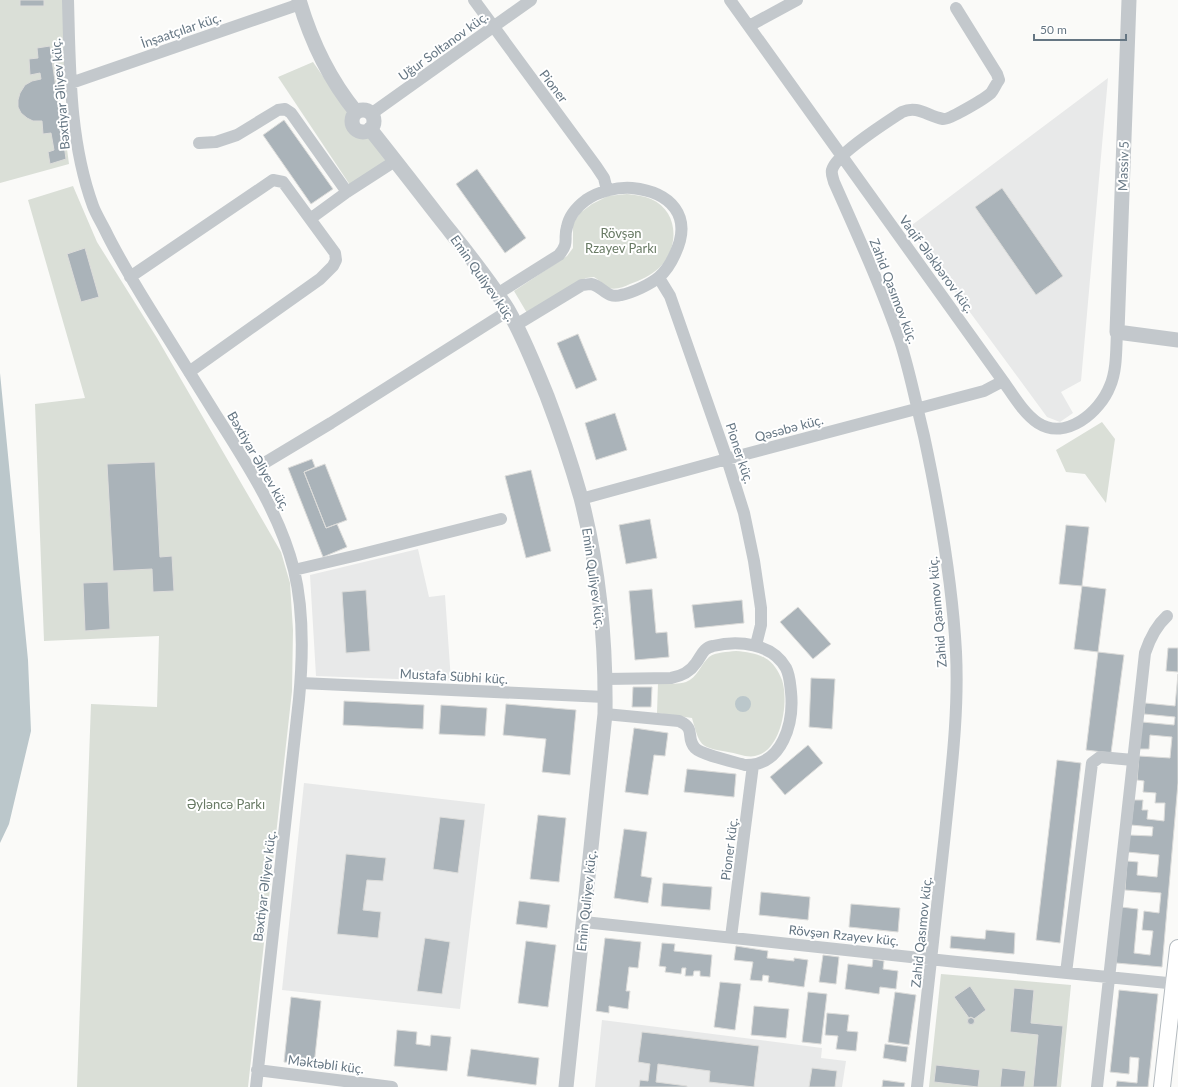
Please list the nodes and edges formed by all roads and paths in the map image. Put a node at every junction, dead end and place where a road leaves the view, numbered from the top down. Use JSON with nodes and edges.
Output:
{"nodes":[{"id":1,"x":68,"y":0,"type":"edge"},
{"id":2,"x":474,"y":0,"type":"edge"},
{"id":3,"x":530,"y":0,"type":"edge"},
{"id":4,"x":730,"y":0,"type":"edge"},
{"id":5,"x":797,"y":0,"type":"edge"},
{"id":6,"x":1129,"y":0,"type":"edge"},
{"id":7,"x":300,"y":2,"type":"edge"},
{"id":8,"x":956,"y":8,"type":"dead end"},
{"id":9,"x":749,"y":26,"type":"junction"},
{"id":10,"x":493,"y":27,"type":"junction"},
{"id":11,"x":71,"y":83,"type":"junction"},
{"id":12,"x":356,"y":112,"type":"junction"},
{"id":13,"x":371,"y":114,"type":"junction"},
{"id":14,"x":370,"y":129,"type":"junction"},
{"id":15,"x":199,"y":143,"type":"dead end"},
{"id":16,"x":842,"y":155,"type":"junction"},
{"id":17,"x":395,"y":161,"type":"junction"},
{"id":18,"x":607,"y":190,"type":"junction"},
{"id":19,"x":347,"y":192,"type":"junction"},
{"id":20,"x":310,"y":219,"type":"junction"},
{"id":21,"x":130,"y":277,"type":"junction"},
{"id":22,"x":659,"y":278,"type":"junction"},
{"id":23,"x":497,"y":294,"type":"junction"},
{"id":24,"x":508,"y":311,"type":"junction"},
{"id":25,"x":516,"y":325,"type":"junction"},
{"id":26,"x":1117,"y":332,"type":"junction"},
{"id":27,"x":1178,"y":340,"type":"edge"},
{"id":28,"x":189,"y":372,"type":"junction"},
{"id":29,"x":1003,"y":381,"type":"junction"},
{"id":30,"x":918,"y":408,"type":"junction"},
{"id":31,"x":727,"y":459,"type":"junction"},
{"id":32,"x":251,"y":471,"type":"junction"},
{"id":33,"x":581,"y":499,"type":"junction"},
{"id":34,"x":501,"y":519,"type":"dead end"},
{"id":35,"x":294,"y":570,"type":"junction"},
{"id":36,"x":1167,"y":616,"type":"dead end"},
{"id":37,"x":756,"y":646,"type":"junction"},
{"id":38,"x":605,"y":679,"type":"junction"},
{"id":39,"x":300,"y":683,"type":"junction"},
{"id":40,"x":605,"y":697,"type":"junction"},
{"id":41,"x":605,"y":714,"type":"junction"},
{"id":42,"x":1133,"y":760,"type":"junction"},
{"id":43,"x":753,"y":765,"type":"junction"},
{"id":44,"x":584,"y":922,"type":"junction"},
{"id":45,"x":731,"y":937,"type":"junction"},
{"id":46,"x":1178,"y":948,"type":"edge"},
{"id":47,"x":932,"y":959,"type":"junction"},
{"id":48,"x":1066,"y":973,"type":"junction"},
{"id":49,"x":1109,"y":978,"type":"junction"},
{"id":50,"x":1176,"y":984,"type":"edge"},
{"id":51,"x":257,"y":1070,"type":"junction"},
{"id":52,"x":256,"y":1087,"type":"edge"},
{"id":53,"x":392,"y":1087,"type":"edge"},
{"id":54,"x":566,"y":1087,"type":"edge"},
{"id":55,"x":917,"y":1087,"type":"edge"},
{"id":56,"x":1097,"y":1087,"type":"edge"},
{"id":57,"x":1162,"y":1087,"type":"edge"}],
"edges":[{"from":1,"to":11,"type":"street","name":"Bəxtiyar Əliyev küç."},
{"from":2,"to":10,"type":"street","name":"Pioner"},
{"from":3,"to":10,"type":"street","name":"Uğur Soltanov küç."},
{"from":4,"to":9,"type":"street","name":"Vaqif Ələkbərov küç."},
{"from":5,"to":9,"type":"street"},
{"from":6,"to":26,"type":"street","name":"Massiv 5"},
{"from":7,"to":11,"type":"street","name":"İnşaatçılar küç."},
{"from":7,"to":12,"type":"street"},
{"from":8,"to":16,"type":"street"},
{"from":9,"to":16,"type":"street","name":"Vaqif Ələkbərov küç."},
{"from":10,"to":13,"type":"street","name":"Uğur Soltanov küç."},
{"from":10,"to":18,"type":"street","name":"Pioner"},
{"from":11,"to":21,"type":"street","name":"Bəxtiyar Əliyev küç."},
{"from":12,"to":13,"type":"street"},
{"from":12,"to":14,"type":"street"},
{"from":13,"to":14,"type":"street"},
{"from":14,"to":17,"type":"street","name":"Emin Quliyev küç."},
{"from":15,"to":19,"type":"street"},
{"from":16,"to":29,"type":"street","name":"Vaqif Ələkbərov küç."},
{"from":16,"to":30,"type":"street","name":"Zahid Qasımov küç."},
{"from":17,"to":19,"type":"street"},
{"from":17,"to":23,"type":"street","name":"Emin Quliyev küç."},
{"from":18,"to":22,"type":"street"},
{"from":18,"to":23,"type":"street"},
{"from":19,"to":20,"type":"street"},
{"from":20,"to":21,"type":"street"},
{"from":20,"to":28,"type":"street"},
{"from":21,"to":28,"type":"street","name":"Bəxtiyar Əliyev küç."},
{"from":22,"to":25,"type":"street"},
{"from":22,"to":31,"type":"street","name":"Pioner küç."},
{"from":23,"to":24,"type":"street","name":"Emin Quliyev küç."},
{"from":24,"to":25,"type":"street","name":"Emin Quliyev küç."},
{"from":24,"to":32,"type":"street"},
{"from":25,"to":33,"type":"street","name":"Emin Quliyev küç."},
{"from":26,"to":27,"type":"street"},
{"from":26,"to":29,"type":"street","name":"Vaqif Ələkbərov küç."},
{"from":28,"to":32,"type":"street","name":"Bəxtiyar Əliyev küç."},
{"from":29,"to":30,"type":"street","name":"Qəsəbə küç."},
{"from":30,"to":31,"type":"street","name":"Qəsəbə küç."},
{"from":30,"to":47,"type":"street","name":"Zahid Qasımov küç."},
{"from":31,"to":33,"type":"street","name":"Qəsəbə küç."},
{"from":31,"to":37,"type":"street","name":"Pioner küç."},
{"from":32,"to":35,"type":"street","name":"Bəxtiyar Əliyev küç."},
{"from":33,"to":38,"type":"street","name":"Emin Quliyev küç."},
{"from":34,"to":35,"type":"street"},
{"from":35,"to":39,"type":"street","name":"Bəxtiyar Əliyev küç."},
{"from":36,"to":42,"type":"street"},
{"from":37,"to":38,"type":"street"},
{"from":37,"to":43,"type":"street"},
{"from":38,"to":40,"type":"street","name":"Emin Quliyev küç."},
{"from":39,"to":40,"type":"street","name":"Mustafa Sübhi küç."},
{"from":39,"to":51,"type":"street","name":"Bəxtiyar Əliyev küç."},
{"from":40,"to":41,"type":"street","name":"Emin Quliyev küç."},
{"from":41,"to":43,"type":"street"},
{"from":41,"to":44,"type":"street","name":"Emin Quliyev küç."},
{"from":42,"to":48,"type":"street"},
{"from":42,"to":49,"type":"street"},
{"from":43,"to":45,"type":"street","name":"Pioner küç."},
{"from":44,"to":45,"type":"street","name":"Rövşən Rzayev küç."},
{"from":44,"to":54,"type":"street","name":"Emin Quliyev küç."},
{"from":45,"to":47,"type":"street","name":"Rövşən Rzayev küç."},
{"from":46,"to":50,"type":"main road"},
{"from":47,"to":48,"type":"street","name":"Rövşən Rzayev küç."},
{"from":47,"to":55,"type":"street","name":"Zahid Qasımov küç."},
{"from":48,"to":49,"type":"street","name":"Rövşən Rzayev küç."},
{"from":49,"to":50,"type":"street","name":"Rövşən Rzayev küç."},
{"from":49,"to":56,"type":"street"},
{"from":50,"to":57,"type":"main road"},
{"from":51,"to":52,"type":"street","name":"Bəxtiyar Əliyev küç."},
{"from":51,"to":53,"type":"street","name":"Məktəbli küç."}]}
